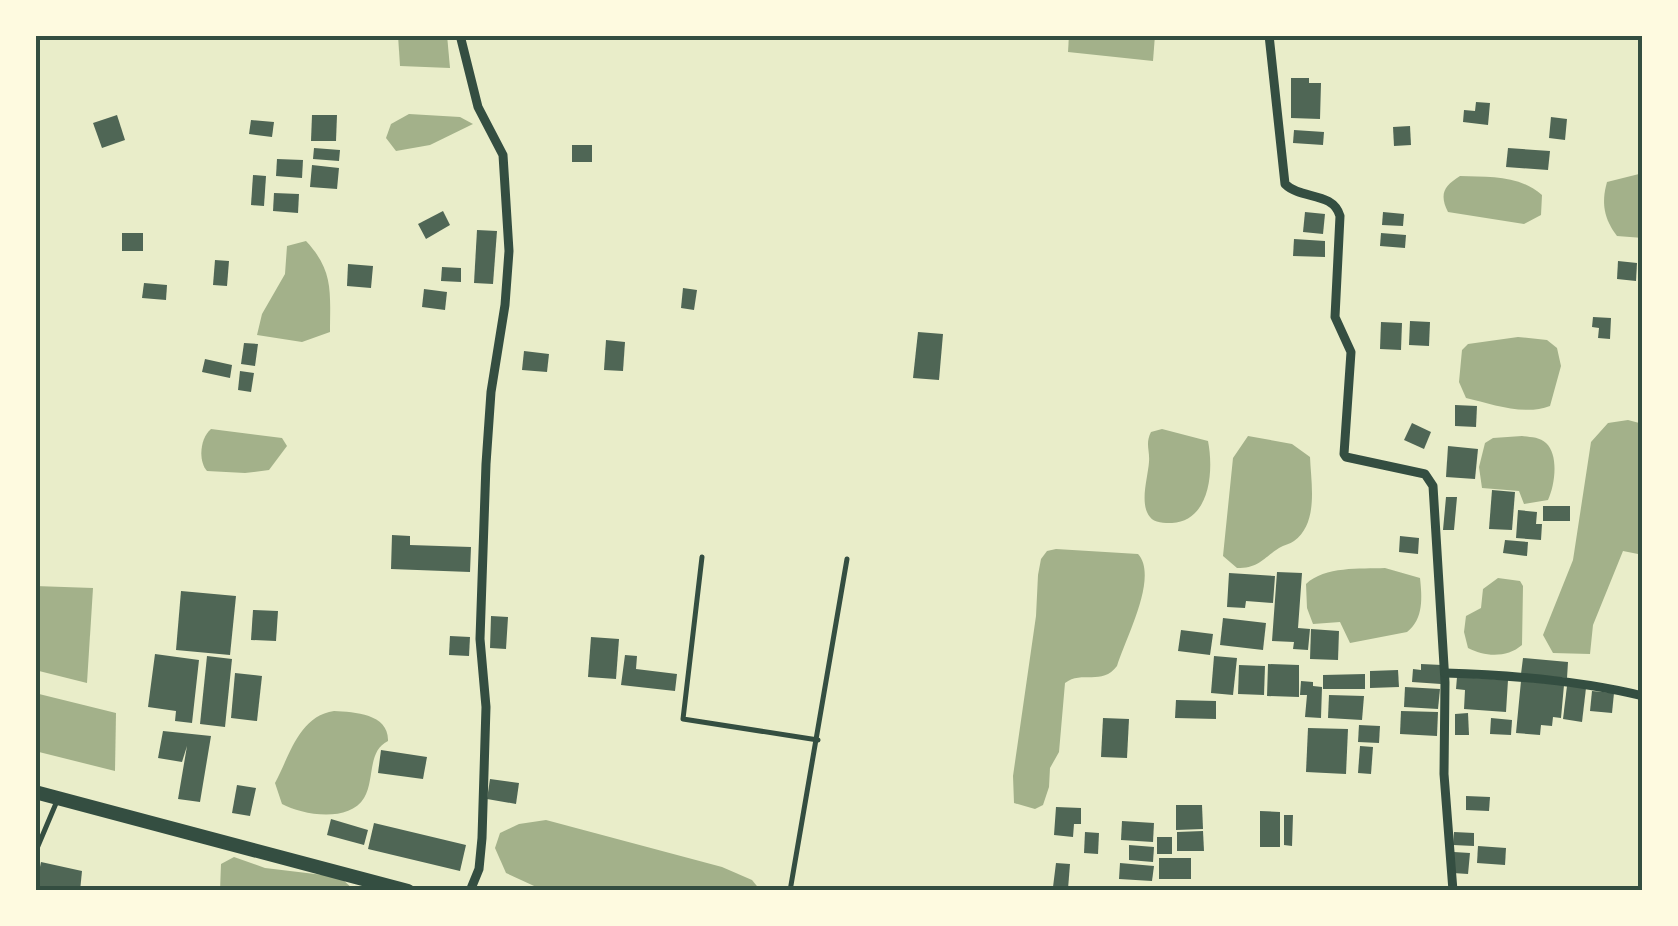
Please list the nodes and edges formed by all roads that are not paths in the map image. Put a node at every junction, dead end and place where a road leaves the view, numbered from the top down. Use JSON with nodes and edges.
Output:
{"nodes":[{"id":1,"x":460,"y":35,"type":"edge"},
{"id":2,"x":1269,"y":35,"type":"edge"},
{"id":3,"x":702,"y":557,"type":"dead end"},
{"id":4,"x":847,"y":559,"type":"dead end"},
{"id":5,"x":1444,"y":673,"type":"junction"},
{"id":6,"x":1643,"y":696,"type":"edge"},
{"id":7,"x":818,"y":740,"type":"junction"},
{"id":8,"x":35,"y":792,"type":"edge"},
{"id":9,"x":58,"y":798,"type":"junction"},
{"id":10,"x":35,"y":852,"type":"edge"},
{"id":11,"x":367,"y":885,"type":"edge"},
{"id":12,"x":408,"y":891,"type":"edge"},
{"id":13,"x":470,"y":891,"type":"edge"},
{"id":14,"x":790,"y":891,"type":"edge"},
{"id":15,"x":1453,"y":891,"type":"edge"}],
"edges":[{"from":1,"to":13,"type":"street"},
{"from":2,"to":5,"type":"street"},
{"from":3,"to":7,"type":"lane"},
{"from":4,"to":7,"type":"lane"},
{"from":5,"to":6,"type":"street"},
{"from":5,"to":15,"type":"street"},
{"from":7,"to":14,"type":"lane"},
{"from":8,"to":9,"type":"main road"},
{"from":9,"to":10,"type":"lane"},
{"from":9,"to":11,"type":"main road"},
{"from":11,"to":12,"type":"main road"}]}
